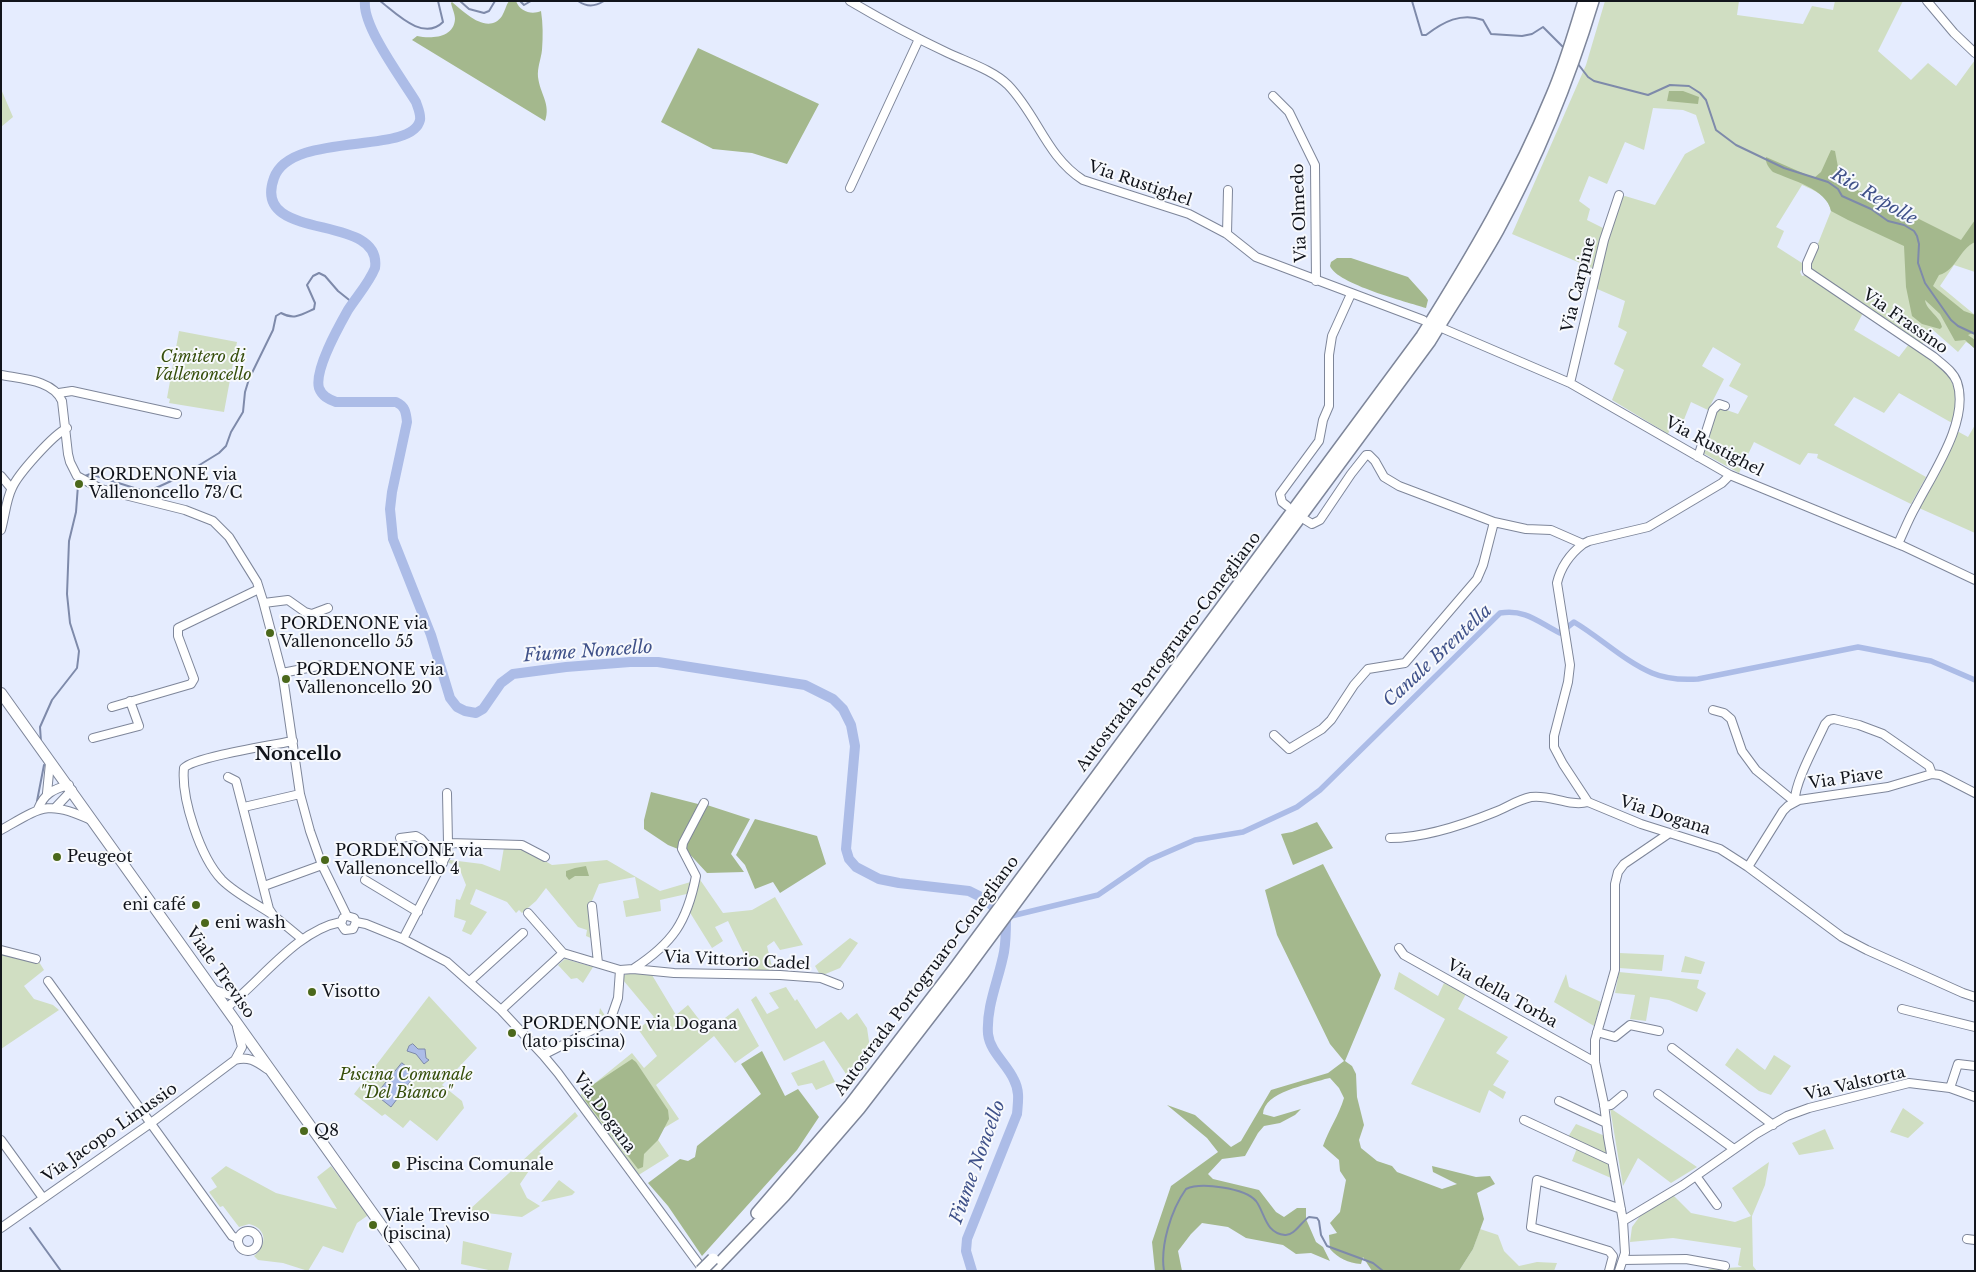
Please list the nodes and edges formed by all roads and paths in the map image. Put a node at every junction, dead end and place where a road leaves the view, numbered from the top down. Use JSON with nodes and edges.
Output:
{"nodes":[{"id":1,"x":850,"y":1,"type":"edge"},
{"id":2,"x":1584,"y":1,"type":"edge"},
{"id":3,"x":1593,"y":1,"type":"edge"},
{"id":4,"x":1598,"y":1,"type":"edge"},
{"id":5,"x":1927,"y":1,"type":"edge"},
{"id":6,"x":1580,"y":34,"type":"junction"},
{"id":7,"x":919,"y":39,"type":"junction"},
{"id":8,"x":1975,"y":54,"type":"edge"},
{"id":9,"x":1273,"y":96,"type":"dead end"},
{"id":10,"x":850,"y":188,"type":"dead end"},
{"id":11,"x":1228,"y":190,"type":"dead end"},
{"id":12,"x":1619,"y":195,"type":"dead end"},
{"id":13,"x":1227,"y":234,"type":"junction"},
{"id":14,"x":1814,"y":247,"type":"dead end"},
{"id":15,"x":1316,"y":280,"type":"junction"},
{"id":16,"x":1351,"y":294,"type":"junction"},
{"id":17,"x":1423,"y":320,"type":"dead end"},
{"id":18,"x":1444,"y":329,"type":"dead end"},
{"id":19,"x":1,"y":375,"type":"edge"},
{"id":20,"x":1570,"y":383,"type":"junction"},
{"id":21,"x":59,"y":393,"type":"junction"},
{"id":22,"x":1725,"y":406,"type":"dead end"},
{"id":23,"x":177,"y":414,"type":"dead end"},
{"id":24,"x":66,"y":428,"type":"junction"},
{"id":25,"x":1698,"y":457,"type":"junction"},
{"id":26,"x":1730,"y":474,"type":"junction"},
{"id":27,"x":1,"y":476,"type":"edge"},
{"id":28,"x":12,"y":488,"type":"junction"},
{"id":29,"x":1288,"y":506,"type":"dead end"},
{"id":30,"x":1304,"y":519,"type":"dead end"},
{"id":31,"x":1494,"y":522,"type":"junction"},
{"id":32,"x":1,"y":530,"type":"edge"},
{"id":33,"x":1583,"y":544,"type":"junction"},
{"id":34,"x":1898,"y":544,"type":"junction"},
{"id":35,"x":1975,"y":580,"type":"edge"},
{"id":36,"x":259,"y":589,"type":"junction"},
{"id":37,"x":264,"y":603,"type":"junction"},
{"id":38,"x":328,"y":608,"type":"dead end"},
{"id":39,"x":323,"y":665,"type":"dead end"},
{"id":40,"x":282,"y":673,"type":"junction"},
{"id":41,"x":1,"y":692,"type":"edge"},
{"id":42,"x":130,"y":701,"type":"junction"},
{"id":43,"x":112,"y":706,"type":"dead end"},
{"id":44,"x":1713,"y":710,"type":"dead end"},
{"id":45,"x":1274,"y":735,"type":"dead end"},
{"id":46,"x":93,"y":738,"type":"dead end"},
{"id":47,"x":293,"y":741,"type":"junction"},
{"id":48,"x":50,"y":760,"type":"junction"},
{"id":49,"x":1932,"y":774,"type":"junction"},
{"id":50,"x":228,"y":777,"type":"dead end"},
{"id":51,"x":70,"y":788,"type":"junction"},
{"id":52,"x":47,"y":793,"type":"junction"},
{"id":53,"x":447,"y":793,"type":"dead end"},
{"id":54,"x":300,"y":794,"type":"junction"},
{"id":55,"x":1975,"y":794,"type":"edge"},
{"id":56,"x":1588,"y":802,"type":"junction"},
{"id":57,"x":1795,"y":802,"type":"junction"},
{"id":58,"x":704,"y":803,"type":"dead end"},
{"id":59,"x":56,"y":807,"type":"junction"},
{"id":60,"x":244,"y":807,"type":"junction"},
{"id":61,"x":38,"y":809,"type":"junction"},
{"id":62,"x":94,"y":821,"type":"junction"},
{"id":63,"x":1,"y":830,"type":"edge"},
{"id":64,"x":1444,"y":830,"type":"junction"},
{"id":65,"x":1668,"y":834,"type":"junction"},
{"id":66,"x":400,"y":838,"type":"dead end"},
{"id":67,"x":1390,"y":838,"type":"dead end"},
{"id":68,"x":1447,"y":839,"type":"dead end"},
{"id":69,"x":448,"y":843,"type":"junction"},
{"id":70,"x":545,"y":857,"type":"dead end"},
{"id":71,"x":443,"y":862,"type":"junction"},
{"id":72,"x":322,"y":865,"type":"junction"},
{"id":73,"x":1748,"y":867,"type":"junction"},
{"id":74,"x":365,"y":880,"type":"dead end"},
{"id":75,"x":264,"y":886,"type":"junction"},
{"id":76,"x":592,"y":906,"type":"dead end"},
{"id":77,"x":418,"y":912,"type":"junction"},
{"id":78,"x":528,"y":913,"type":"dead end"},
{"id":79,"x":273,"y":915,"type":"junction"},
{"id":80,"x":347,"y":916,"type":"junction"},
{"id":81,"x":341,"y":922,"type":"junction"},
{"id":82,"x":356,"y":922,"type":"junction"},
{"id":83,"x":523,"y":933,"type":"dead end"},
{"id":84,"x":302,"y":939,"type":"junction"},
{"id":85,"x":403,"y":939,"type":"junction"},
{"id":86,"x":1399,"y":948,"type":"dead end"},
{"id":87,"x":1,"y":950,"type":"edge"},
{"id":88,"x":563,"y":954,"type":"junction"},
{"id":89,"x":36,"y":959,"type":"dead end"},
{"id":90,"x":598,"y":963,"type":"junction"},
{"id":91,"x":634,"y":968,"type":"junction"},
{"id":92,"x":620,"y":970,"type":"junction"},
{"id":93,"x":48,"y":981,"type":"dead end"},
{"id":94,"x":470,"y":981,"type":"junction"},
{"id":95,"x":839,"y":985,"type":"dead end"},
{"id":96,"x":212,"y":989,"type":"junction"},
{"id":97,"x":242,"y":995,"type":"junction"},
{"id":98,"x":1975,"y":997,"type":"edge"},
{"id":99,"x":226,"y":1008,"type":"junction"},
{"id":100,"x":1902,"y":1009,"type":"dead end"},
{"id":101,"x":501,"y":1010,"type":"junction"},
{"id":102,"x":236,"y":1022,"type":"junction"},
{"id":103,"x":1975,"y":1027,"type":"edge"},
{"id":104,"x":1659,"y":1030,"type":"dead end"},
{"id":105,"x":1597,"y":1032,"type":"junction"},
{"id":106,"x":253,"y":1047,"type":"junction"},
{"id":107,"x":1672,"y":1048,"type":"dead end"},
{"id":108,"x":242,"y":1054,"type":"junction"},
{"id":109,"x":543,"y":1055,"type":"junction"},
{"id":110,"x":1595,"y":1062,"type":"junction"},
{"id":111,"x":1975,"y":1066,"type":"edge"},
{"id":112,"x":271,"y":1072,"type":"junction"},
{"id":113,"x":1950,"y":1088,"type":"junction"},
{"id":114,"x":1658,"y":1094,"type":"dead end"},
{"id":115,"x":1623,"y":1095,"type":"dead end"},
{"id":116,"x":1975,"y":1097,"type":"edge"},
{"id":117,"x":1559,"y":1101,"type":"dead end"},
{"id":118,"x":1604,"y":1106,"type":"junction"},
{"id":119,"x":1524,"y":1120,"type":"dead end"},
{"id":120,"x":150,"y":1123,"type":"junction"},
{"id":121,"x":1606,"y":1123,"type":"junction"},
{"id":122,"x":1773,"y":1125,"type":"junction"},
{"id":123,"x":1,"y":1140,"type":"edge"},
{"id":124,"x":1734,"y":1149,"type":"junction"},
{"id":125,"x":1612,"y":1161,"type":"junction"},
{"id":126,"x":1696,"y":1176,"type":"junction"},
{"id":127,"x":43,"y":1198,"type":"junction"},
{"id":128,"x":1717,"y":1205,"type":"dead end"},
{"id":129,"x":1621,"y":1209,"type":"junction"},
{"id":130,"x":1623,"y":1221,"type":"junction"},
{"id":131,"x":1,"y":1228,"type":"edge"},
{"id":132,"x":238,"y":1239,"type":"dead end"},
{"id":133,"x":1623,"y":1260,"type":"junction"},
{"id":134,"x":715,"y":1265,"type":"edge"},
{"id":135,"x":1725,"y":1266,"type":"dead end"},
{"id":136,"x":414,"y":1271,"type":"edge"},
{"id":137,"x":703,"y":1271,"type":"edge"},
{"id":138,"x":1609,"y":1271,"type":"edge"},
{"id":139,"x":1619,"y":1271,"type":"edge"}],
"edges":[{"from":1,"to":7,"type":"street","name":"Via Rustighel"},
{"from":2,"to":6,"type":"highway","name":"Autostrada Portogruaro-Conegliano"},
{"from":3,"to":6,"type":"highway","name":"Autostrada Portogruaro-Conegliano"},
{"from":4,"to":6,"type":"highway"},
{"from":5,"to":8,"type":"street"},
{"from":6,"to":134,"type":"highway","name":"Autostrada Portogruaro-Conegliano"},
{"from":7,"to":10,"type":"street"},
{"from":7,"to":13,"type":"street","name":"Via Rustighel"},
{"from":9,"to":15,"type":"street","name":"Via Olmedo"},
{"from":11,"to":13,"type":"street"},
{"from":12,"to":20,"type":"street","name":"Via Carpine"},
{"from":13,"to":15,"type":"street","name":"Via Rustighel"},
{"from":14,"to":34,"type":"street","name":"Via Frassino"},
{"from":15,"to":16,"type":"street","name":"Via Rustighel"},
{"from":16,"to":17,"type":"street","name":"Via Rustighel"},
{"from":16,"to":29,"type":"street"},
{"from":18,"to":20,"type":"street","name":"Via Rustighel"},
{"from":19,"to":21,"type":"street"},
{"from":20,"to":25,"type":"street","name":"Via Rustighel"},
{"from":21,"to":23,"type":"street"},
{"from":21,"to":24,"type":"street"},
{"from":22,"to":25,"type":"street"},
{"from":24,"to":28,"type":"street"},
{"from":24,"to":36,"type":"street"},
{"from":25,"to":26,"type":"street","name":"Via Rustighel"},
{"from":26,"to":33,"type":"street"},
{"from":26,"to":34,"type":"street","name":"Via Rustighel"},
{"from":27,"to":28,"type":"street"},
{"from":28,"to":32,"type":"street"},
{"from":30,"to":31,"type":"street"},
{"from":31,"to":33,"type":"street"},
{"from":31,"to":45,"type":"street"},
{"from":33,"to":56,"type":"street"},
{"from":34,"to":35,"type":"street","name":"Via Rustighel"},
{"from":36,"to":37,"type":"street"},
{"from":36,"to":42,"type":"street"},
{"from":37,"to":38,"type":"street"},
{"from":37,"to":40,"type":"street"},
{"from":39,"to":40,"type":"street"},
{"from":40,"to":47,"type":"street"},
{"from":41,"to":48,"type":"main road","name":"Viale Treviso"},
{"from":42,"to":43,"type":"street"},
{"from":42,"to":46,"type":"street"},
{"from":44,"to":57,"type":"street"},
{"from":47,"to":54,"type":"street"},
{"from":47,"to":79,"type":"street"},
{"from":48,"to":51,"type":"main road","name":"Viale Treviso"},
{"from":48,"to":52,"type":"street"},
{"from":49,"to":55,"type":"street"},
{"from":49,"to":57,"type":"street","name":"Via Piave"},
{"from":49,"to":57,"type":"street"},
{"from":50,"to":60,"type":"street"},
{"from":51,"to":52,"type":"street"},
{"from":51,"to":59,"type":"street"},
{"from":51,"to":62,"type":"main road","name":"Viale Treviso"},
{"from":52,"to":61,"type":"street"},
{"from":53,"to":69,"type":"street"},
{"from":54,"to":60,"type":"street"},
{"from":54,"to":72,"type":"street"},
{"from":56,"to":64,"type":"street"},
{"from":56,"to":65,"type":"street","name":"Via Dogana"},
{"from":57,"to":73,"type":"street","name":"Via Piave"},
{"from":58,"to":91,"type":"street","name":"Via Vittorio Cadel"},
{"from":59,"to":61,"type":"street"},
{"from":59,"to":62,"type":"street"},
{"from":60,"to":75,"type":"street"},
{"from":61,"to":63,"type":"street"},
{"from":62,"to":96,"type":"main road","name":"Viale Treviso"},
{"from":64,"to":67,"type":"street"},
{"from":64,"to":68,"type":"street"},
{"from":65,"to":73,"type":"street","name":"Via Dogana"},
{"from":65,"to":105,"type":"street"},
{"from":66,"to":71,"type":"street"},
{"from":69,"to":70,"type":"street"},
{"from":69,"to":71,"type":"street"},
{"from":71,"to":77,"type":"street"},
{"from":72,"to":75,"type":"street"},
{"from":72,"to":80,"type":"street"},
{"from":73,"to":98,"type":"street","name":"Via Dogana"},
{"from":74,"to":77,"type":"street"},
{"from":75,"to":79,"type":"street"},
{"from":76,"to":90,"type":"street"},
{"from":77,"to":85,"type":"street"},
{"from":78,"to":88,"type":"street"},
{"from":79,"to":84,"type":"street"},
{"from":80,"to":81,"type":"street"},
{"from":80,"to":82,"type":"street","name":"Via Dogana"},
{"from":81,"to":82,"type":"street","name":"Via Dogana"},
{"from":81,"to":84,"type":"street"},
{"from":82,"to":85,"type":"street","name":"Via Dogana"},
{"from":83,"to":94,"type":"street"},
{"from":84,"to":97,"type":"street"},
{"from":85,"to":94,"type":"street","name":"Via Dogana"},
{"from":86,"to":110,"type":"street","name":"Via della Torba"},
{"from":87,"to":89,"type":"street"},
{"from":88,"to":90,"type":"street","name":"Via Vittorio Cadel"},
{"from":88,"to":101,"type":"street"},
{"from":90,"to":92,"type":"street","name":"Via Vittorio Cadel"},
{"from":91,"to":92,"type":"street","name":"Via Vittorio Cadel"},
{"from":91,"to":95,"type":"street","name":"Via Vittorio Cadel"},
{"from":92,"to":109,"type":"street"},
{"from":93,"to":120,"type":"street"},
{"from":94,"to":101,"type":"street","name":"Via Dogana"},
{"from":96,"to":97,"type":"street"},
{"from":96,"to":99,"type":"main road","name":"Viale Treviso"},
{"from":97,"to":99,"type":"street"},
{"from":99,"to":102,"type":"main road","name":"Viale Treviso"},
{"from":100,"to":103,"type":"street"},
{"from":101,"to":109,"type":"street","name":"Via Dogana"},
{"from":102,"to":106,"type":"main road","name":"Viale Treviso"},
{"from":102,"to":108,"type":"street"},
{"from":104,"to":105,"type":"street"},
{"from":105,"to":110,"type":"street"},
{"from":106,"to":108,"type":"street"},
{"from":106,"to":112,"type":"main road","name":"Viale Treviso"},
{"from":107,"to":122,"type":"street"},
{"from":108,"to":112,"type":"street"},
{"from":108,"to":120,"type":"street","name":"Via Jacopo Linussio"},
{"from":109,"to":137,"type":"street","name":"Via Dogana"},
{"from":110,"to":118,"type":"street"},
{"from":111,"to":113,"type":"street"},
{"from":112,"to":136,"type":"main road","name":"Viale Treviso"},
{"from":113,"to":116,"type":"street","name":"Via Valstorta"},
{"from":113,"to":122,"type":"street","name":"Via Valstorta"},
{"from":114,"to":124,"type":"street"},
{"from":115,"to":118,"type":"street"},
{"from":117,"to":121,"type":"street"},
{"from":118,"to":121,"type":"street"},
{"from":119,"to":125,"type":"street"},
{"from":120,"to":127,"type":"street","name":"Via Jacopo Linussio"},
{"from":120,"to":132,"type":"street"},
{"from":121,"to":125,"type":"street"},
{"from":122,"to":124,"type":"street","name":"Via Valstorta"},
{"from":123,"to":127,"type":"street"},
{"from":124,"to":126,"type":"street","name":"Via Valstorta"},
{"from":125,"to":129,"type":"street"},
{"from":126,"to":128,"type":"street"},
{"from":126,"to":130,"type":"street","name":"Via Valstorta"},
{"from":127,"to":131,"type":"street","name":"Via Jacopo Linussio"},
{"from":129,"to":130,"type":"street"},
{"from":129,"to":138,"type":"street"},
{"from":130,"to":133,"type":"street"},
{"from":133,"to":135,"type":"street"},
{"from":133,"to":139,"type":"street"},
{"from":134,"to":137,"type":"highway","name":"Autostrada Portogruaro-Conegliano","bridge":true}]}
